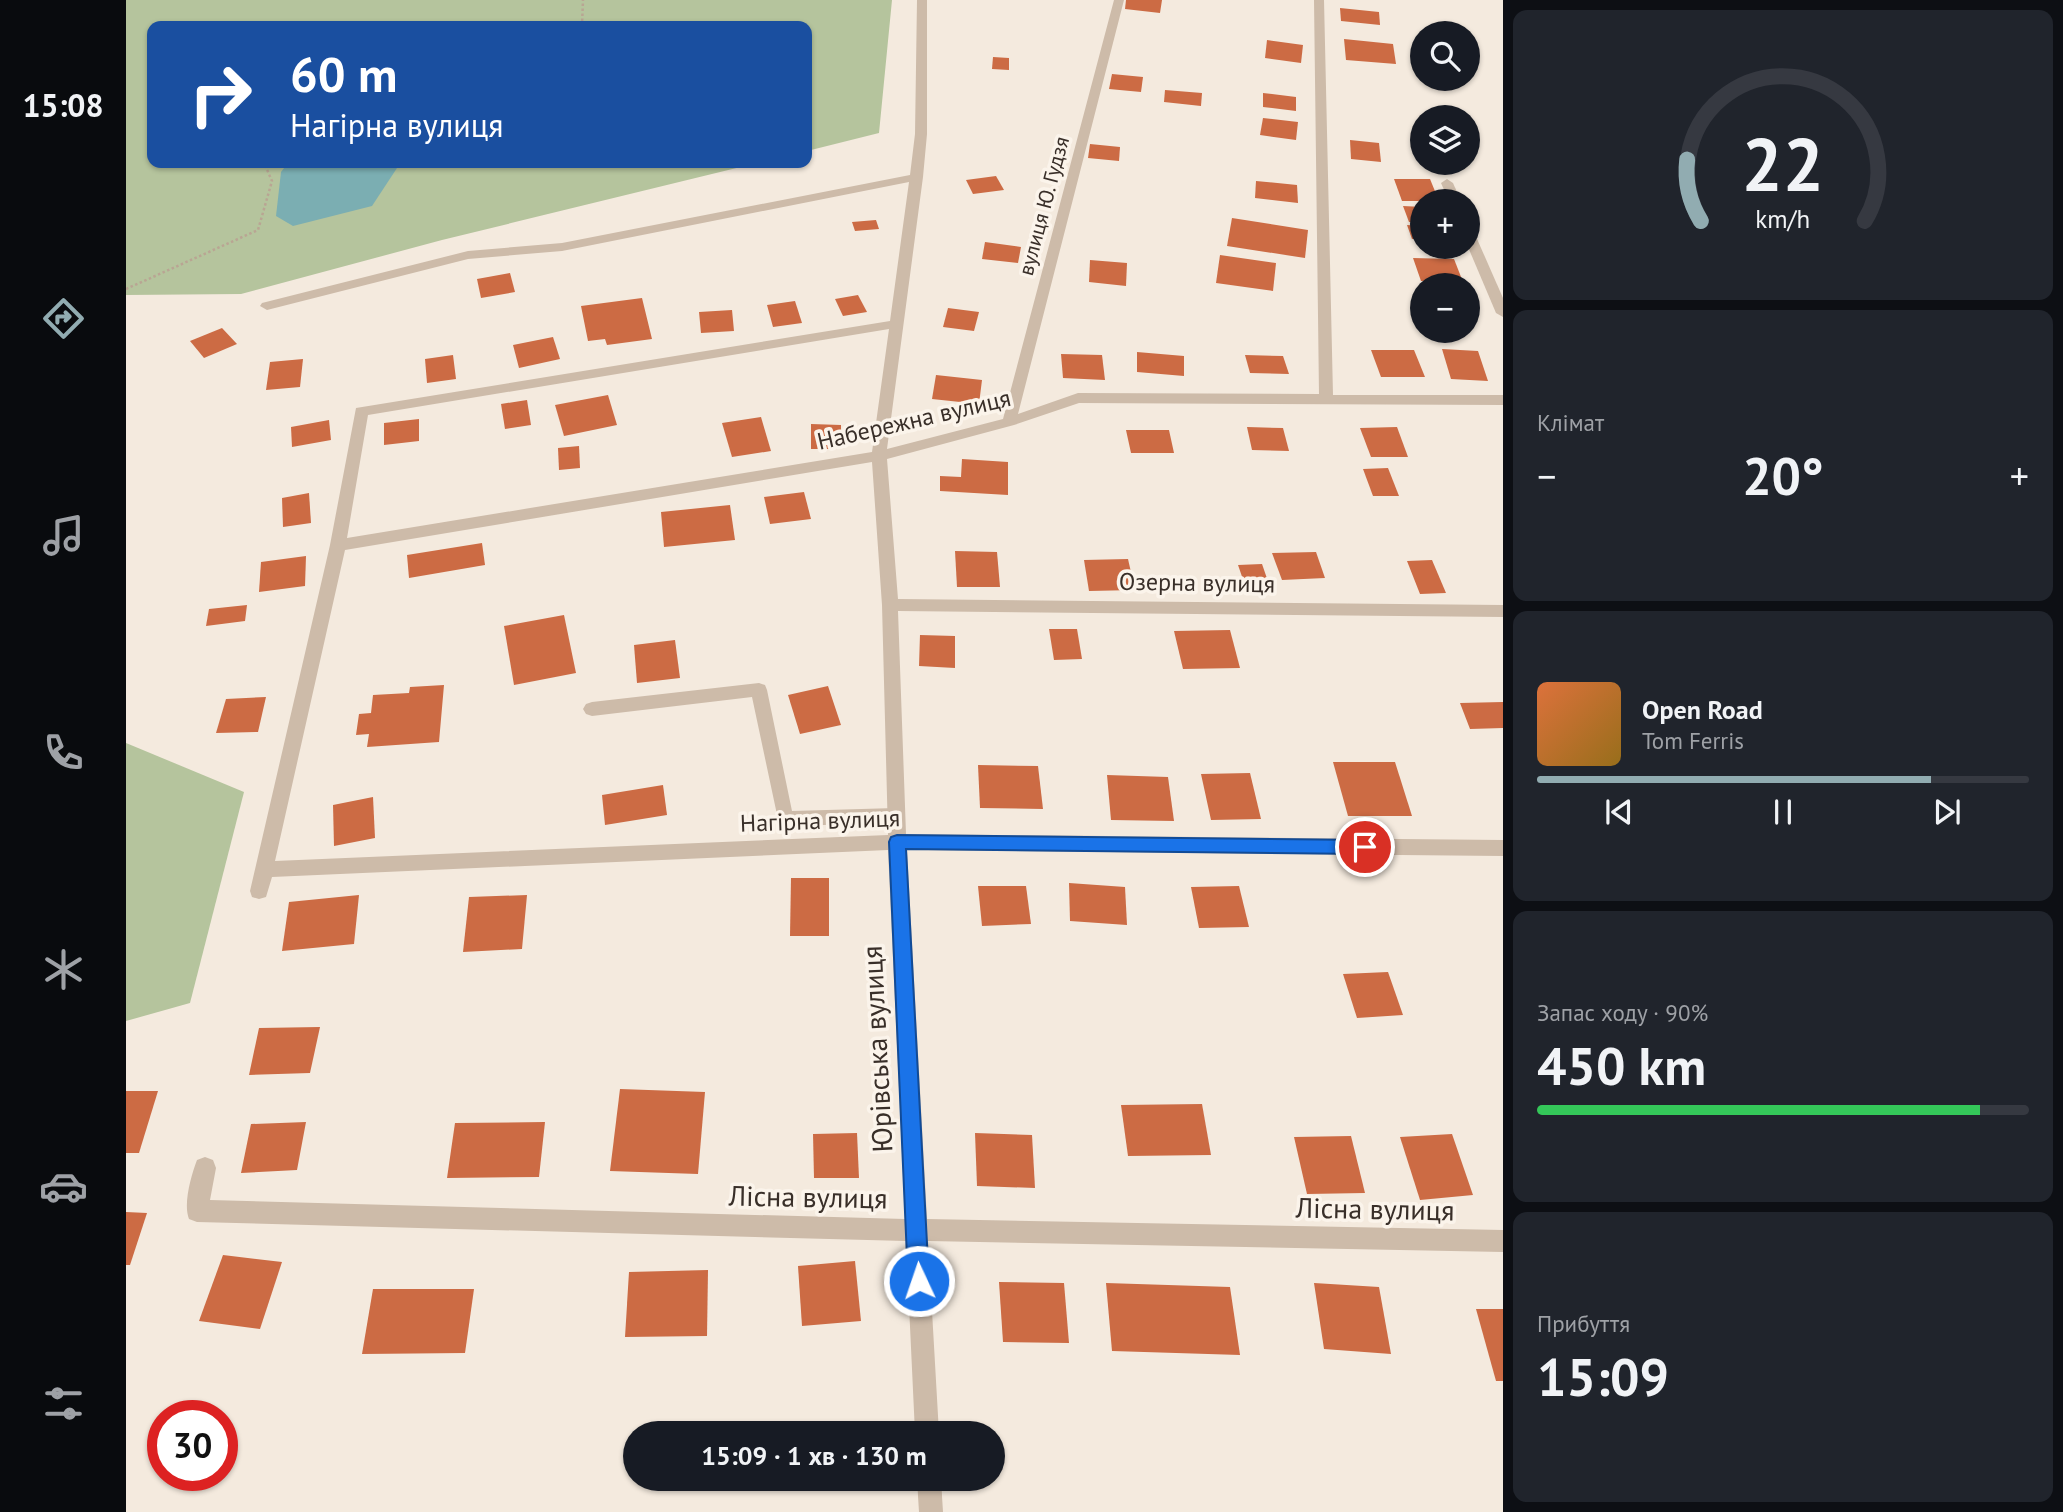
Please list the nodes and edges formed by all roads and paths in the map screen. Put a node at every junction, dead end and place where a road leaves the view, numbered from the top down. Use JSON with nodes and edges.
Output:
{"nodes":[{"id":1,"x":583,"y":0,"type":"edge"},
{"id":2,"x":922,"y":0,"type":"edge"},
{"id":3,"x":1119,"y":0,"type":"edge"},
{"id":4,"x":1320,"y":0,"type":"edge"},
{"id":5,"x":582,"y":21,"type":"edge"},
{"id":6,"x":266,"y":168,"type":"edge"},
{"id":7,"x":916,"y":177,"type":"junction"},
{"id":8,"x":1447,"y":183,"type":"dead end"},
{"id":9,"x":1450,"y":189,"type":"edge"},
{"id":10,"x":1480,"y":259,"type":"edge"},
{"id":11,"x":126,"y":289,"type":"edge"},
{"id":12,"x":267,"y":306,"type":"dead end"},
{"id":13,"x":1503,"y":313,"type":"edge"},
{"id":14,"x":895,"y":324,"type":"junction"},
{"id":15,"x":1326,"y":400,"type":"junction"},
{"id":16,"x":1503,"y":400,"type":"edge"},
{"id":17,"x":1009,"y":422,"type":"junction"},
{"id":18,"x":879,"y":456,"type":"junction"},
{"id":19,"x":338,"y":545,"type":"junction"},
{"id":20,"x":890,"y":605,"type":"junction"},
{"id":21,"x":1503,"y":611,"type":"edge"},
{"id":22,"x":592,"y":709,"type":"dead end"},
{"id":23,"x":897,"y":829,"type":"junction"},
{"id":24,"x":1503,"y":848,"type":"edge"},
{"id":25,"x":265,"y":869,"type":"junction"},
{"id":26,"x":259,"y":891,"type":"dead end"},
{"id":27,"x":205,"y":1168,"type":"dead end"},
{"id":28,"x":916,"y":1230,"type":"junction"},
{"id":29,"x":1503,"y":1241,"type":"edge"},
{"id":30,"x":926,"y":1421,"type":"edge"},
{"id":31,"x":930,"y":1491,"type":"edge"},
{"id":32,"x":931,"y":1512,"type":"edge"}],
"edges":[{"from":1,"to":5,"type":"path"},
{"from":2,"to":7,"type":"street","name":"Юрівська вулиця"},
{"from":3,"to":17,"type":"street","name":"вулиця Ю. Гудзя"},
{"from":4,"to":15,"type":"street"},
{"from":6,"to":11,"type":"path"},
{"from":7,"to":12,"type":"street"},
{"from":7,"to":14,"type":"street","name":"Юрівська вулиця"},
{"from":8,"to":9,"type":"street"},
{"from":10,"to":13,"type":"street"},
{"from":14,"to":18,"type":"street","name":"Юрівська вулиця"},
{"from":14,"to":19,"type":"street"},
{"from":15,"to":16,"type":"street","name":"Набережна вулиця"},
{"from":15,"to":17,"type":"street","name":"Набережна вулиця"},
{"from":17,"to":18,"type":"street","name":"Набережна вулиця"},
{"from":18,"to":19,"type":"street","name":"Набережна вулиця"},
{"from":18,"to":20,"type":"street","name":"Юрівська вулиця"},
{"from":19,"to":25,"type":"street"},
{"from":20,"to":21,"type":"street","name":"Озерна вулиця"},
{"from":20,"to":23,"type":"street","name":"Юрівська вулиця"},
{"from":22,"to":23,"type":"street"},
{"from":23,"to":24,"type":"street","name":"Нагірна вулиця"},
{"from":23,"to":25,"type":"street","name":"Нагірна вулиця"},
{"from":23,"to":28,"type":"street","name":"Юрівська вулиця"},
{"from":25,"to":26,"type":"street"},
{"from":27,"to":28,"type":"street","name":"Лісна вулиця"},
{"from":28,"to":29,"type":"street","name":"Лісна вулиця"},
{"from":28,"to":30,"type":"street","name":"Юрівська вулиця"},
{"from":31,"to":32,"type":"street"}]}
